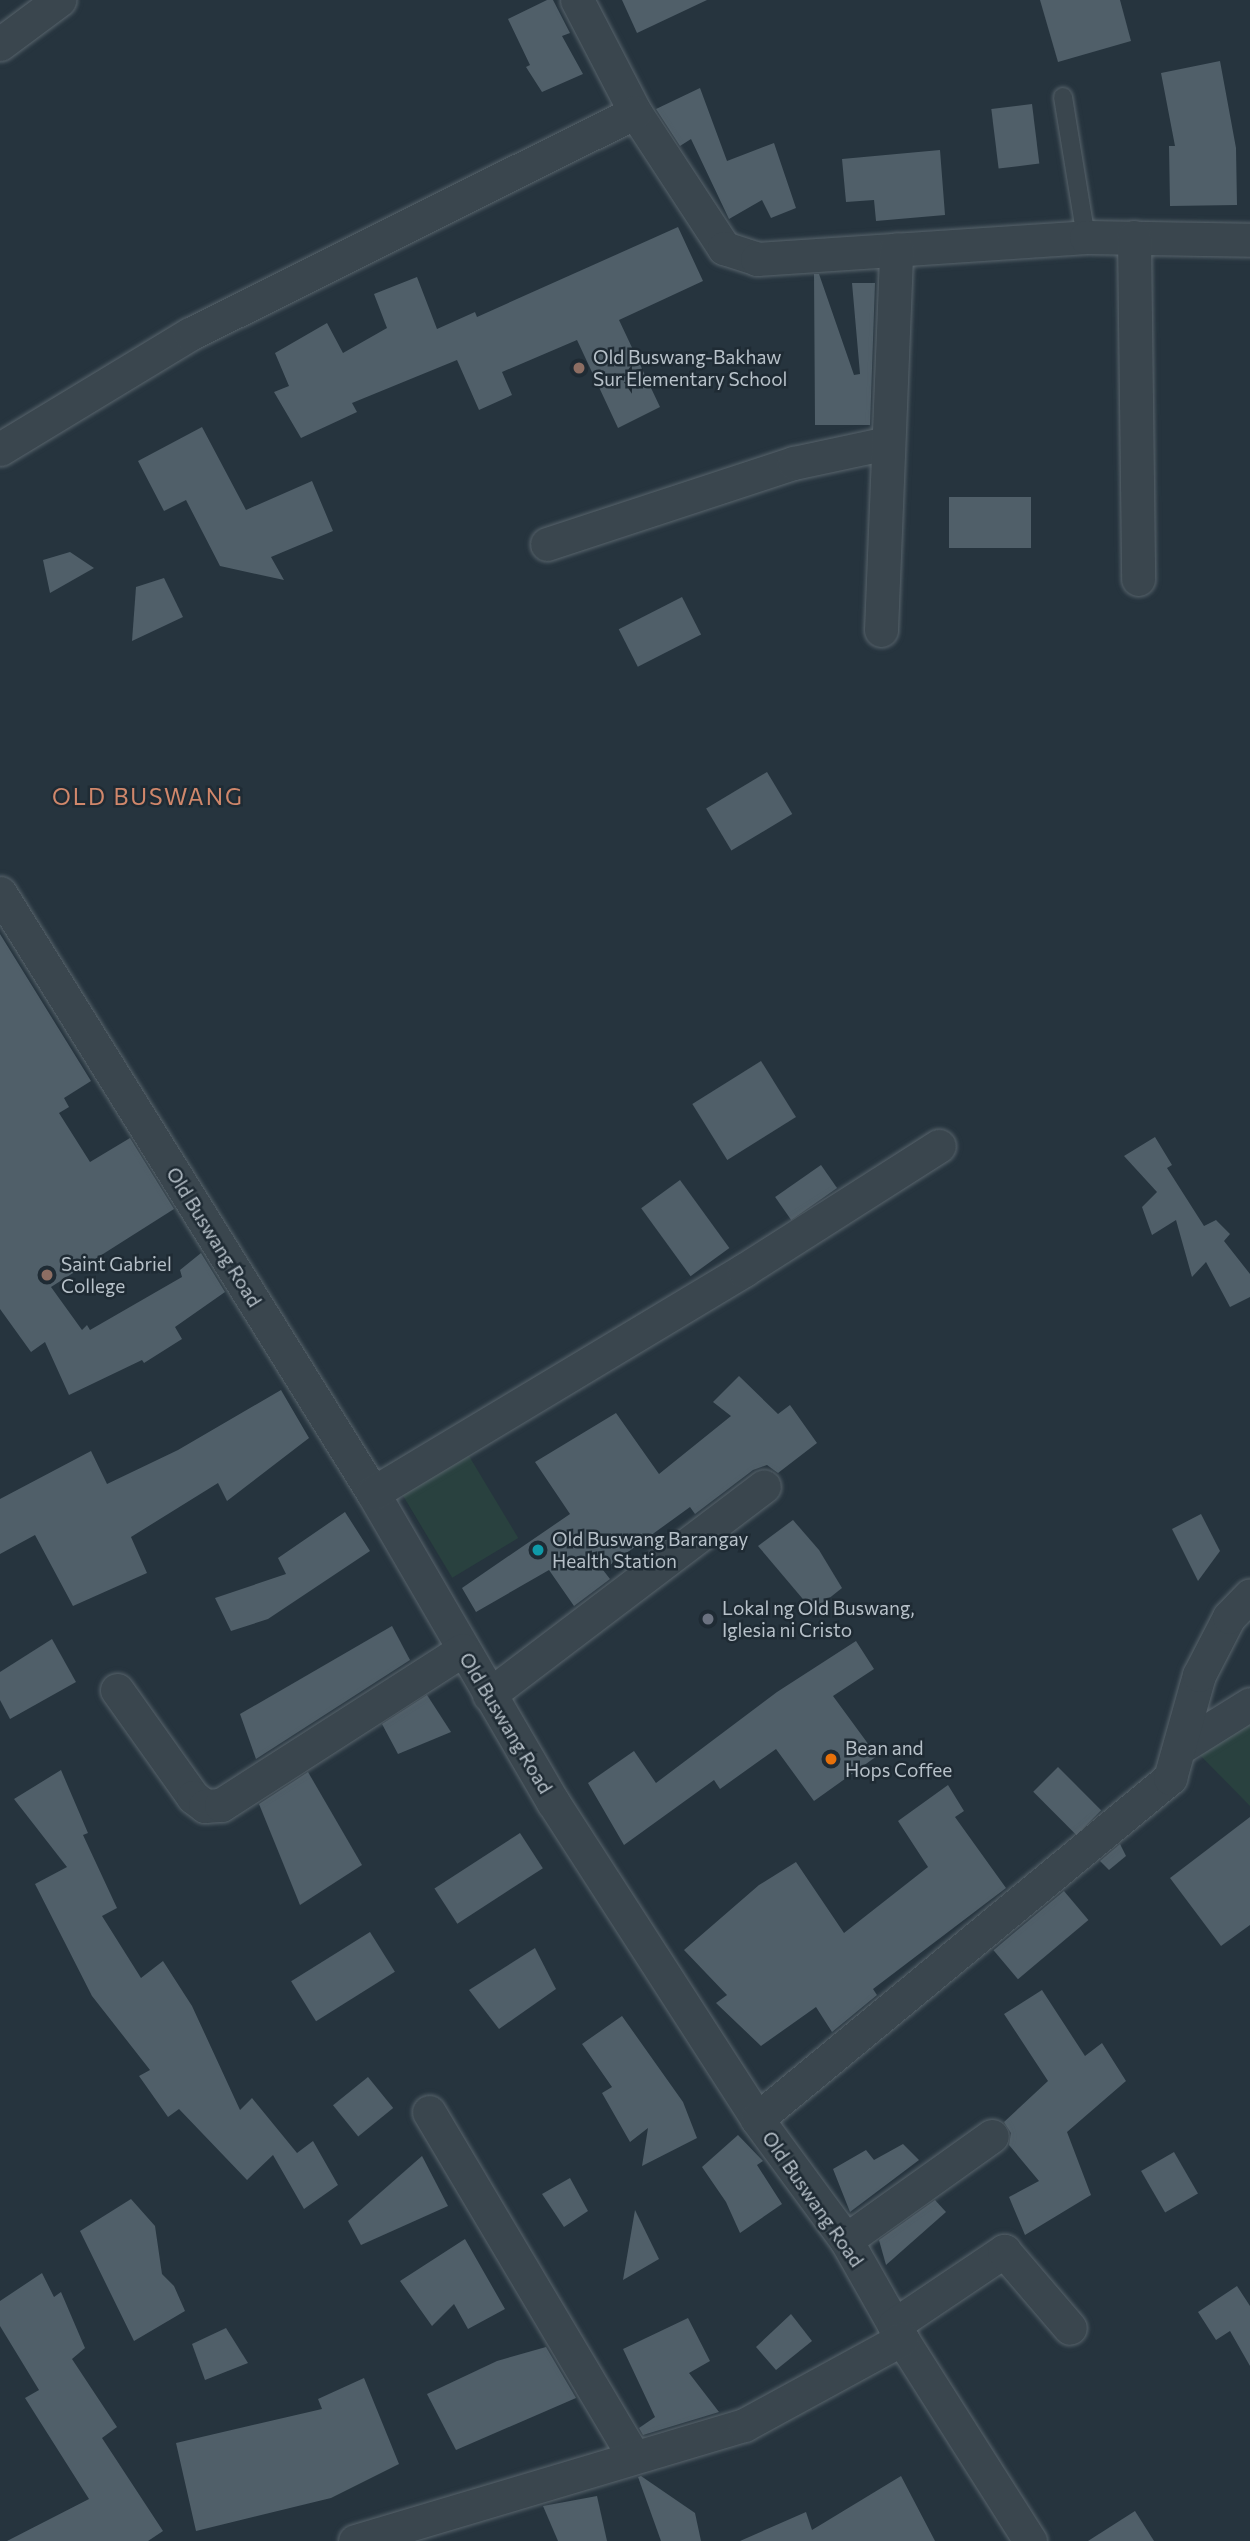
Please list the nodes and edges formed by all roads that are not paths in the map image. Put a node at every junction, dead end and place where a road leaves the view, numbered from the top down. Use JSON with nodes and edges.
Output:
{"nodes":[{"id":1,"x":59,"y":0,"type":"edge"},
{"id":2,"x":577,"y":0,"type":"edge"},
{"id":3,"x":0,"y":44,"type":"edge"},
{"id":4,"x":1063,"y":97,"type":"dead end"},
{"id":5,"x":635,"y":112,"type":"junction"},
{"id":6,"x":1086,"y":237,"type":"junction"},
{"id":7,"x":1134,"y":237,"type":"junction"},
{"id":8,"x":1250,"y":240,"type":"edge"},
{"id":9,"x":896,"y":249,"type":"junction"},
{"id":10,"x":887,"y":443,"type":"junction"},
{"id":11,"x":0,"y":449,"type":"edge"},
{"id":12,"x":547,"y":544,"type":"dead end"},
{"id":13,"x":1138,"y":579,"type":"dead end"},
{"id":14,"x":881,"y":630,"type":"dead end"},
{"id":15,"x":0,"y":893,"type":"edge"},
{"id":16,"x":939,"y":1146,"type":"dead end"},
{"id":17,"x":764,"y":1486,"type":"dead end"},
{"id":18,"x":373,"y":1493,"type":"junction"},
{"id":19,"x":1250,"y":1595,"type":"edge"},
{"id":20,"x":462,"y":1650,"type":"junction"},
{"id":21,"x":117,"y":1690,"type":"dead end"},
{"id":22,"x":489,"y":1695,"type":"junction"},
{"id":23,"x":1250,"y":1704,"type":"edge"},
{"id":24,"x":1181,"y":1747,"type":"junction"},
{"id":25,"x":429,"y":2112,"type":"dead end"},
{"id":26,"x":757,"y":2119,"type":"junction"},
{"id":27,"x":992,"y":2136,"type":"dead end"},
{"id":28,"x":846,"y":2240,"type":"junction"},
{"id":29,"x":1070,"y":2328,"type":"dead end"},
{"id":30,"x":898,"y":2332,"type":"junction"},
{"id":31,"x":633,"y":2456,"type":"junction"},
{"id":32,"x":440,"y":2529,"type":"edge"},
{"id":33,"x":355,"y":2541,"type":"edge"},
{"id":34,"x":1030,"y":2541,"type":"edge"}],
"edges":[{"from":1,"to":3,"type":"street"},
{"from":2,"to":5,"type":"street"},
{"from":4,"to":6,"type":"lane"},
{"from":5,"to":9,"type":"street"},
{"from":5,"to":11,"type":"street"},
{"from":6,"to":7,"type":"street"},
{"from":6,"to":9,"type":"street"},
{"from":7,"to":8,"type":"street"},
{"from":7,"to":13,"type":"street"},
{"from":9,"to":10,"type":"street"},
{"from":10,"to":12,"type":"street"},
{"from":10,"to":14,"type":"street"},
{"from":15,"to":18,"type":"street","name":"Old Buswang Road"},
{"from":16,"to":18,"type":"street"},
{"from":17,"to":22,"type":"street"},
{"from":18,"to":20,"type":"street","name":"Old Buswang Road"},
{"from":19,"to":24,"type":"street"},
{"from":20,"to":21,"type":"street"},
{"from":20,"to":22,"type":"street","name":"Old Buswang Road"},
{"from":22,"to":26,"type":"street","name":"Old Buswang Road"},
{"from":23,"to":24,"type":"street"},
{"from":24,"to":26,"type":"street"},
{"from":25,"to":31,"type":"street"},
{"from":26,"to":28,"type":"street","name":"Old Buswang Road"},
{"from":27,"to":28,"type":"street"},
{"from":28,"to":30,"type":"street","name":"Old Buswang Road"},
{"from":29,"to":30,"type":"street"},
{"from":30,"to":31,"type":"street"},
{"from":30,"to":34,"type":"street","name":"Old Buswang Road"},
{"from":31,"to":32,"type":"street"},
{"from":32,"to":33,"type":"street"}]}
